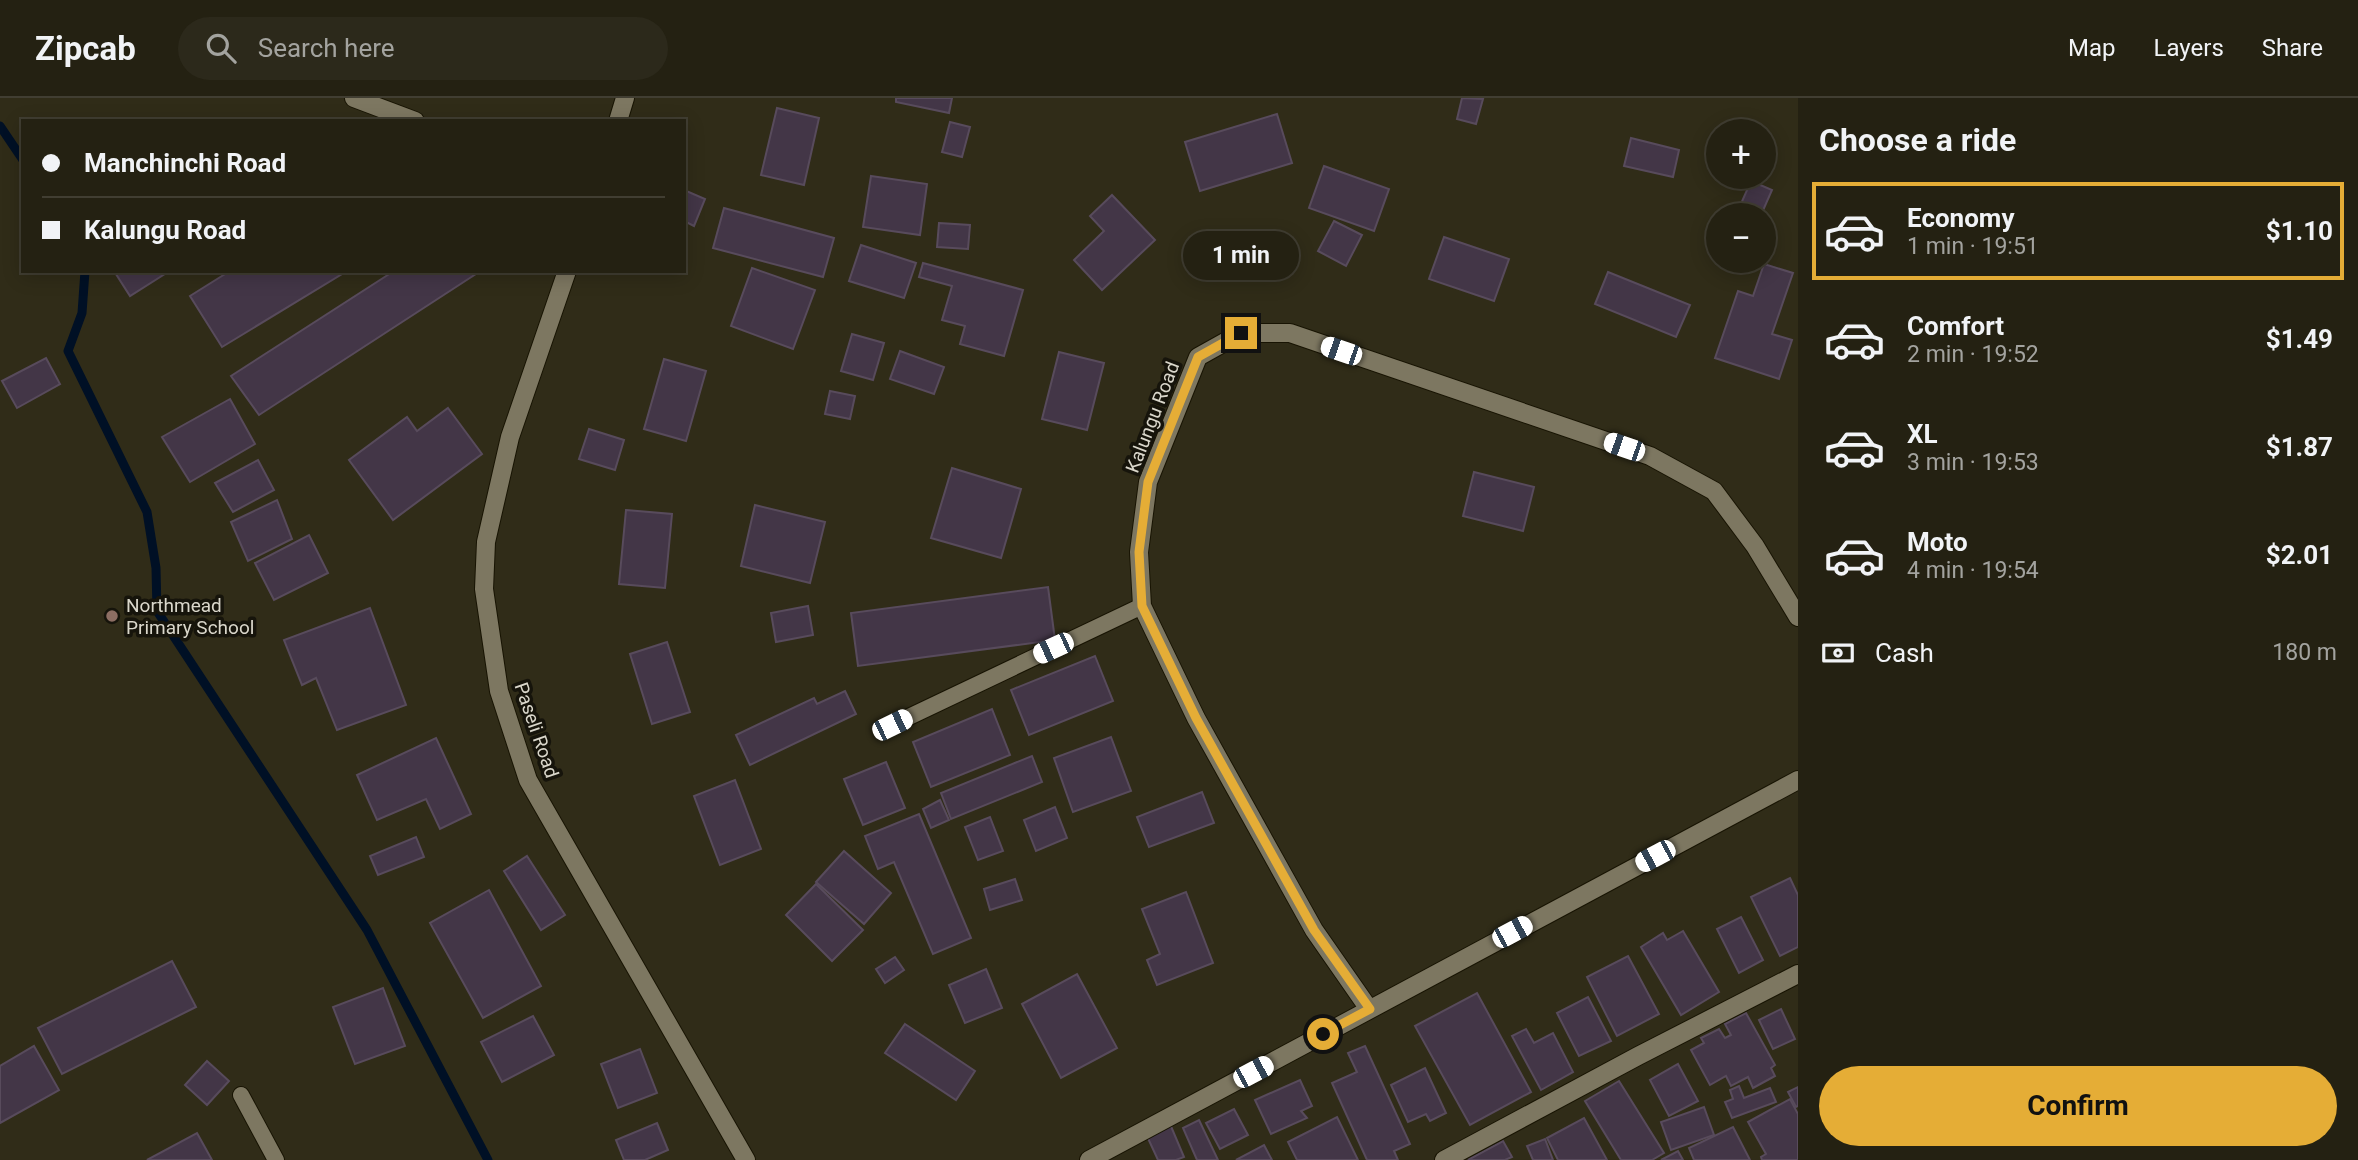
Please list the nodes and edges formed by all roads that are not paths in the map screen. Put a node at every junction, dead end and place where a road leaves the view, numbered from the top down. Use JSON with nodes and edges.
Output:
{"nodes":[{"id":1,"x":354,"y":98,"type":"edge"},
{"id":2,"x":625,"y":98,"type":"edge"},
{"id":3,"x":410,"y":119,"type":"edge"},
{"id":4,"x":619,"y":119,"type":"edge"},
{"id":5,"x":566,"y":273,"type":"edge"},
{"id":6,"x":1142,"y":606,"type":"junction"},
{"id":7,"x":1798,"y":617,"type":"edge"},
{"id":8,"x":892,"y":725,"type":"dead end"},
{"id":9,"x":1798,"y":780,"type":"edge"},
{"id":10,"x":1798,"y":974,"type":"edge"},
{"id":11,"x":1370,"y":1009,"type":"junction"},
{"id":12,"x":242,"y":1095,"type":"dead end"},
{"id":13,"x":276,"y":1160,"type":"edge"},
{"id":14,"x":746,"y":1160,"type":"edge"},
{"id":15,"x":1090,"y":1160,"type":"edge"},
{"id":16,"x":1444,"y":1160,"type":"edge"}],
"edges":[{"from":1,"to":3,"type":"street"},
{"from":2,"to":4,"type":"street"},
{"from":5,"to":14,"type":"street","name":"Paseli Road"},
{"from":6,"to":7,"type":"street","name":"Kalungu Road"},
{"from":6,"to":8,"type":"lane"},
{"from":6,"to":11,"type":"street","name":"Kalungu Road"},
{"from":9,"to":11,"type":"street"},
{"from":10,"to":16,"type":"street"},
{"from":11,"to":15,"type":"street"},
{"from":12,"to":13,"type":"lane"}]}
